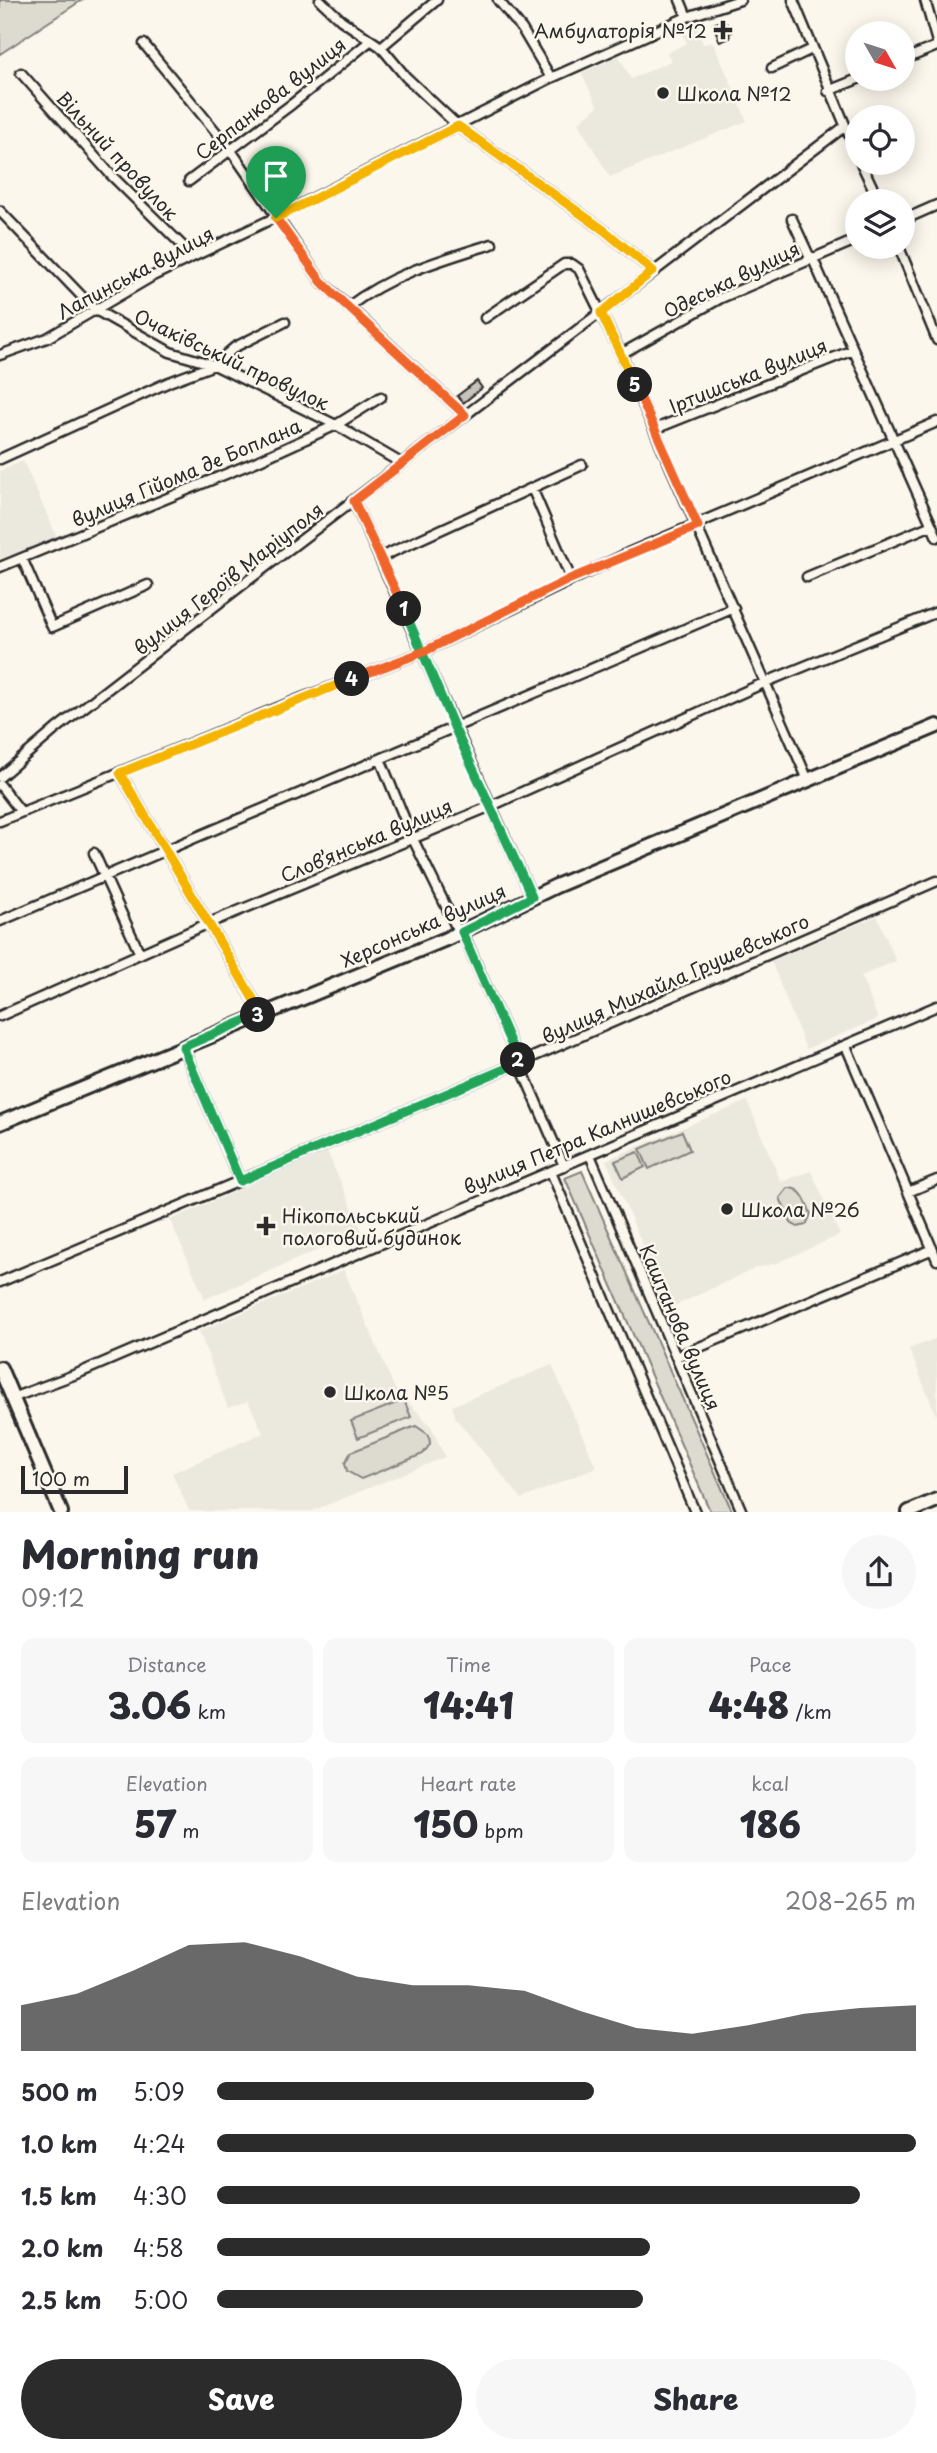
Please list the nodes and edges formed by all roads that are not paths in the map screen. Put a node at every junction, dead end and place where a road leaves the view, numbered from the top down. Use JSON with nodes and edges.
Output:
{"nodes":[{"id":1,"x":320,"y":0,"type":"edge"},
{"id":2,"x":438,"y":0,"type":"edge"},
{"id":3,"x":498,"y":0,"type":"edge"},
{"id":4,"x":680,"y":0,"type":"edge"},
{"id":5,"x":740,"y":0,"type":"edge"},
{"id":6,"x":793,"y":0,"type":"edge"},
{"id":7,"x":925,"y":0,"type":"edge"},
{"id":8,"x":687,"y":17,"type":"junction"},
{"id":9,"x":370,"y":41,"type":"junction"},
{"id":10,"x":144,"y":44,"type":"dead end"},
{"id":11,"x":937,"y":44,"type":"edge"},
{"id":12,"x":381,"y":47,"type":"junction"},
{"id":13,"x":812,"y":49,"type":"junction"},
{"id":14,"x":915,"y":54,"type":"edge"},
{"id":15,"x":772,"y":68,"type":"dead end"},
{"id":16,"x":21,"y":73,"type":"dead end"},
{"id":17,"x":551,"y":78,"type":"junction"},
{"id":18,"x":845,"y":84,"type":"edge"},
{"id":19,"x":828,"y":91,"type":"junction"},
{"id":20,"x":458,"y":126,"type":"junction"},
{"id":21,"x":844,"y":127,"type":"joint"},
{"id":22,"x":230,"y":149,"type":"junction"},
{"id":23,"x":189,"y":181,"type":"dead end"},
{"id":24,"x":937,"y":205,"type":"edge"},
{"id":25,"x":0,"y":211,"type":"edge"},
{"id":26,"x":915,"y":215,"type":"edge"},
{"id":27,"x":276,"y":218,"type":"junction"},
{"id":28,"x":792,"y":219,"type":"dead end"},
{"id":29,"x":492,"y":244,"type":"dead end"},
{"id":30,"x":845,"y":244,"type":"edge"},
{"id":31,"x":193,"y":256,"type":"junction"},
{"id":32,"x":811,"y":258,"type":"junction"},
{"id":33,"x":904,"y":259,"type":"edge"},
{"id":34,"x":653,"y":271,"type":"junction"},
{"id":35,"x":348,"y":307,"type":"junction"},
{"id":36,"x":94,"y":309,"type":"junction"},
{"id":37,"x":601,"y":313,"type":"junction"},
{"id":38,"x":937,"y":313,"type":"edge"},
{"id":39,"x":928,"y":317,"type":"junction"},
{"id":40,"x":485,"y":318,"type":"dead end"},
{"id":41,"x":285,"y":322,"type":"dead end"},
{"id":42,"x":937,"y":340,"type":"edge"},
{"id":43,"x":853,"y":350,"type":"junction"},
{"id":44,"x":621,"y":354,"type":"junction"},
{"id":45,"x":0,"y":355,"type":"edge"},
{"id":46,"x":214,"y":365,"type":"junction"},
{"id":47,"x":381,"y":397,"type":"dead end"},
{"id":48,"x":465,"y":415,"type":"junction"},
{"id":49,"x":937,"y":422,"type":"edge"},
{"id":50,"x":336,"y":425,"type":"junction"},
{"id":51,"x":655,"y":429,"type":"junction"},
{"id":52,"x":895,"y":441,"type":"junction"},
{"id":53,"x":0,"y":459,"type":"edge"},
{"id":54,"x":401,"y":463,"type":"junction"},
{"id":55,"x":582,"y":465,"type":"dead end"},
{"id":56,"x":532,"y":488,"type":"junction"},
{"id":57,"x":354,"y":501,"type":"junction"},
{"id":58,"x":932,"y":525,"type":"junction"},
{"id":59,"x":698,"y":526,"type":"junction"},
{"id":60,"x":937,"y":537,"type":"edge"},
{"id":61,"x":381,"y":557,"type":"junction"},
{"id":62,"x":22,"y":558,"type":"junction"},
{"id":63,"x":0,"y":567,"type":"edge"},
{"id":64,"x":807,"y":577,"type":"dead end"},
{"id":65,"x":570,"y":579,"type":"junction"},
{"id":66,"x":148,"y":585,"type":"dead end"},
{"id":67,"x":733,"y":608,"type":"junction"},
{"id":68,"x":937,"y":612,"type":"edge"},
{"id":69,"x":423,"y":652,"type":"junction"},
{"id":70,"x":766,"y":682,"type":"junction"},
{"id":71,"x":937,"y":726,"type":"edge"},
{"id":72,"x":454,"y":727,"type":"junction"},
{"id":73,"x":381,"y":761,"type":"junction"},
{"id":74,"x":120,"y":773,"type":"junction"},
{"id":75,"x":0,"y":777,"type":"edge"},
{"id":76,"x":808,"y":780,"type":"junction"},
{"id":77,"x":0,"y":785,"type":"edge"},
{"id":78,"x":491,"y":806,"type":"junction"},
{"id":79,"x":21,"y":812,"type":"junction"},
{"id":80,"x":0,"y":821,"type":"edge"},
{"id":81,"x":412,"y":836,"type":"junction"},
{"id":82,"x":164,"y":851,"type":"junction"},
{"id":83,"x":94,"y":853,"type":"dead end"},
{"id":84,"x":105,"y":877,"type":"junction"},
{"id":85,"x":937,"y":881,"type":"edge"},
{"id":86,"x":532,"y":897,"type":"junction"},
{"id":87,"x":0,"y":921,"type":"edge"},
{"id":88,"x":209,"y":923,"type":"junction"},
{"id":89,"x":461,"y":932,"type":"junction"},
{"id":90,"x":139,"y":954,"type":"junction"},
{"id":91,"x":937,"y":1006,"type":"edge"},
{"id":92,"x":262,"y":1014,"type":"junction"},
{"id":93,"x":0,"y":1016,"type":"edge"},
{"id":94,"x":846,"y":1045,"type":"junction"},
{"id":95,"x":183,"y":1047,"type":"junction"},
{"id":96,"x":519,"y":1063,"type":"junction"},
{"id":97,"x":0,"y":1123,"type":"edge"},
{"id":98,"x":590,"y":1155,"type":"junction"},
{"id":99,"x":564,"y":1166,"type":"junction"},
{"id":100,"x":551,"y":1172,"type":"junction"},
{"id":101,"x":937,"y":1180,"type":"edge"},
{"id":102,"x":240,"y":1181,"type":"junction"},
{"id":103,"x":908,"y":1192,"type":"junction"},
{"id":104,"x":933,"y":1249,"type":"junction"},
{"id":105,"x":937,"y":1259,"type":"edge"},
{"id":106,"x":0,"y":1282,"type":"edge"},
{"id":107,"x":677,"y":1357,"type":"junction"},
{"id":108,"x":0,"y":1368,"type":"edge"},
{"id":109,"x":6,"y":1401,"type":"edge"},
{"id":110,"x":937,"y":1500,"type":"edge"},
{"id":111,"x":61,"y":1511,"type":"edge"},
{"id":112,"x":695,"y":1511,"type":"edge"},
{"id":113,"x":743,"y":1511,"type":"edge"},
{"id":114,"x":909,"y":1511,"type":"edge"}],
"edges":[{"from":1,"to":9,"type":"street"},
{"from":2,"to":12,"type":"street"},
{"from":3,"to":17,"type":"street"},
{"from":4,"to":8,"type":"street"},
{"from":5,"to":8,"type":"street","name":"Лапинська вулиця"},
{"from":6,"to":13,"type":"street"},
{"from":7,"to":11,"type":"street"},
{"from":8,"to":17,"type":"street","name":"Лапинська вулиця"},
{"from":9,"to":12,"type":"street"},
{"from":9,"to":22,"type":"street","name":"Серпанкова вулиця"},
{"from":10,"to":22,"type":"street"},
{"from":11,"to":14,"type":"street"},
{"from":12,"to":20,"type":"street"},
{"from":13,"to":15,"type":"street"},
{"from":13,"to":19,"type":"street"},
{"from":16,"to":31,"type":"street","name":"Вільний провулок"},
{"from":17,"to":20,"type":"street","name":"Лапинська вулиця"},
{"from":18,"to":19,"type":"street"},
{"from":19,"to":21,"type":"street"},
{"from":20,"to":27,"type":"street","name":"Лапинська вулиця"},
{"from":20,"to":34,"type":"street"},
{"from":21,"to":34,"type":"street","name":"вулиця Героїв Маріуполя"},
{"from":22,"to":23,"type":"street","name":"Серпанкова вулиця"},
{"from":22,"to":27,"type":"street"},
{"from":24,"to":26,"type":"street"},
{"from":25,"to":36,"type":"street","name":"Очаківський провулок"},
{"from":27,"to":31,"type":"street","name":"Лапинська вулиця"},
{"from":27,"to":35,"type":"street"},
{"from":28,"to":32,"type":"street"},
{"from":29,"to":35,"type":"street"},
{"from":30,"to":32,"type":"street","name":"Одеська вулиця"},
{"from":31,"to":36,"type":"street","name":"Лапинська вулиця"},
{"from":32,"to":43,"type":"street"},
{"from":32,"to":44,"type":"street","name":"Одеська вулиця"},
{"from":33,"to":39,"type":"street"},
{"from":34,"to":37,"type":"street","name":"вулиця Героїв Маріуполя"},
{"from":35,"to":48,"type":"street"},
{"from":36,"to":45,"type":"street","name":"Лапинська вулиця"},
{"from":36,"to":46,"type":"street","name":"Очаківський провулок"},
{"from":37,"to":40,"type":"street"},
{"from":37,"to":44,"type":"street"},
{"from":37,"to":48,"type":"street","name":"вулиця Героїв Маріуполя"},
{"from":38,"to":39,"type":"street"},
{"from":39,"to":42,"type":"street"},
{"from":41,"to":46,"type":"street"},
{"from":43,"to":51,"type":"street","name":"Іртишська вулиця"},
{"from":43,"to":52,"type":"street"},
{"from":44,"to":51,"type":"street"},
{"from":46,"to":50,"type":"street","name":"Очаківський провулок"},
{"from":46,"to":53,"type":"street"},
{"from":47,"to":50,"type":"street","name":"вулиця Гійома де Боплана"},
{"from":48,"to":54,"type":"street","name":"вулиця Героїв Маріуполя"},
{"from":49,"to":52,"type":"street"},
{"from":50,"to":54,"type":"street","name":"Очаківський провулок"},
{"from":50,"to":62,"type":"street","name":"вулиця Гійома де Боплана"},
{"from":51,"to":59,"type":"street"},
{"from":52,"to":58,"type":"street"},
{"from":52,"to":59,"type":"street"},
{"from":54,"to":57,"type":"street","name":"вулиця Героїв Маріуполя"},
{"from":55,"to":56,"type":"street"},
{"from":56,"to":61,"type":"street"},
{"from":56,"to":65,"type":"street"},
{"from":57,"to":61,"type":"street"},
{"from":57,"to":75,"type":"street","name":"вулиця Героїв Маріуполя"},
{"from":58,"to":60,"type":"street"},
{"from":58,"to":64,"type":"street"},
{"from":59,"to":65,"type":"street"},
{"from":59,"to":67,"type":"street"},
{"from":61,"to":69,"type":"street"},
{"from":62,"to":63,"type":"street","name":"вулиця Гійома де Боплана"},
{"from":62,"to":66,"type":"street"},
{"from":65,"to":69,"type":"street"},
{"from":67,"to":70,"type":"street"},
{"from":67,"to":72,"type":"street"},
{"from":68,"to":70,"type":"street","name":"Словʼянська вулиця"},
{"from":69,"to":72,"type":"street"},
{"from":69,"to":74,"type":"street"},
{"from":70,"to":76,"type":"street"},
{"from":70,"to":78,"type":"street","name":"Словʼянська вулиця"},
{"from":71,"to":76,"type":"main road","name":"Херсонська вулиця"},
{"from":72,"to":73,"type":"street"},
{"from":72,"to":78,"type":"street"},
{"from":73,"to":81,"type":"street"},
{"from":73,"to":82,"type":"street"},
{"from":74,"to":79,"type":"street"},
{"from":74,"to":82,"type":"street"},
{"from":76,"to":86,"type":"main road","name":"Херсонська вулиця"},
{"from":77,"to":79,"type":"street"},
{"from":78,"to":81,"type":"street","name":"Словʼянська вулиця"},
{"from":78,"to":86,"type":"street"},
{"from":79,"to":80,"type":"street"},
{"from":81,"to":88,"type":"street","name":"Словʼянська вулиця"},
{"from":81,"to":89,"type":"street"},
{"from":82,"to":84,"type":"street"},
{"from":82,"to":88,"type":"street"},
{"from":83,"to":84,"type":"street"},
{"from":84,"to":87,"type":"street"},
{"from":84,"to":90,"type":"street"},
{"from":85,"to":96,"type":"street","name":"вулиця Михайла Грушевського"},
{"from":86,"to":89,"type":"main road","name":"Херсонська вулиця"},
{"from":88,"to":90,"type":"street","name":"Словʼянська вулиця"},
{"from":88,"to":92,"type":"street"},
{"from":89,"to":92,"type":"main road","name":"Херсонська вулиця"},
{"from":89,"to":96,"type":"street"},
{"from":90,"to":93,"type":"street","name":"Словʼянська вулиця"},
{"from":91,"to":94,"type":"street","name":"вулиця Петра Калнишевського"},
{"from":92,"to":95,"type":"main road","name":"Херсонська вулиця"},
{"from":94,"to":98,"type":"street","name":"вулиця Петра Калнишевського"},
{"from":94,"to":103,"type":"street"},
{"from":95,"to":97,"type":"main road","name":"Херсонська вулиця"},
{"from":95,"to":102,"type":"street"},
{"from":96,"to":99,"type":"street"},
{"from":96,"to":102,"type":"street","name":"вулиця Михайла Грушевського"},
{"from":98,"to":99,"type":"street","name":"вулиця Петра Калнишевського"},
{"from":98,"to":107,"type":"street","name":"Каштанова вулиця"},
{"from":99,"to":100,"type":"street","name":"вулиця Петра Калнишевського"},
{"from":100,"to":109,"type":"street","name":"вулиця Петра Калнишевського"},
{"from":100,"to":112,"type":"street"},
{"from":101,"to":103,"type":"street"},
{"from":102,"to":106,"type":"street","name":"вулиця Михайла Грушевського"},
{"from":103,"to":104,"type":"street"},
{"from":104,"to":105,"type":"street"},
{"from":104,"to":107,"type":"street"},
{"from":107,"to":113,"type":"street","name":"Каштанова вулиця"},
{"from":108,"to":109,"type":"main road"},
{"from":109,"to":111,"type":"main road"},
{"from":110,"to":114,"type":"main road"}]}
